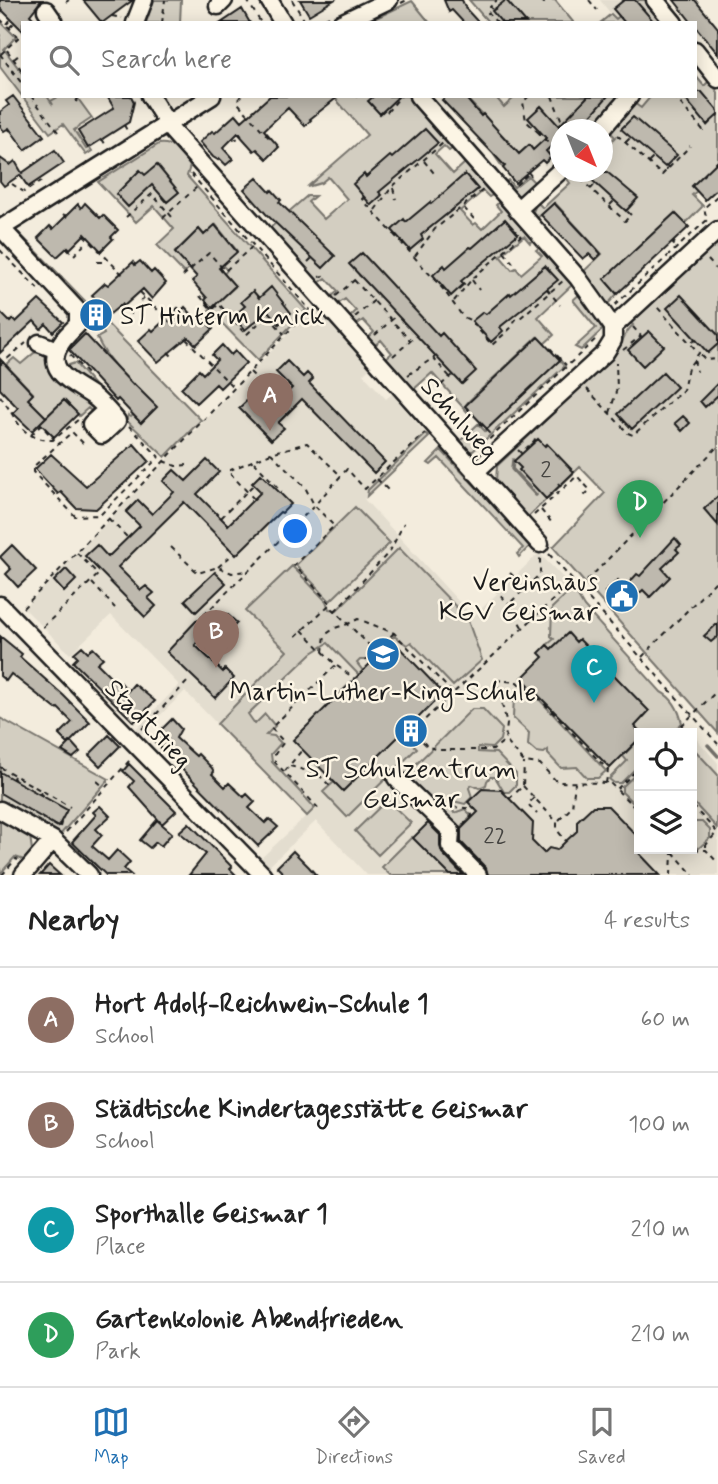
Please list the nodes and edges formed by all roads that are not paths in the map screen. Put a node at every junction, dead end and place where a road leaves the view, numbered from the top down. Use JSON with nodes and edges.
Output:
{"nodes":[{"id":1,"x":144,"y":0,"type":"edge"},
{"id":2,"x":269,"y":0,"type":"edge"},
{"id":3,"x":389,"y":0,"type":"edge"},
{"id":4,"x":655,"y":0,"type":"edge"},
{"id":5,"x":131,"y":21,"type":"edge"},
{"id":6,"x":282,"y":21,"type":"edge"},
{"id":7,"x":348,"y":21,"type":"edge"},
{"id":8,"x":672,"y":21,"type":"edge"},
{"id":9,"x":697,"y":53,"type":"edge"},
{"id":10,"x":718,"y":79,"type":"edge"},
{"id":11,"x":151,"y":98,"type":"edge"},
{"id":12,"x":209,"y":98,"type":"edge"},
{"id":13,"x":420,"y":98,"type":"edge"},
{"id":14,"x":628,"y":98,"type":"edge"},
{"id":15,"x":611,"y":119,"type":"edge"},
{"id":16,"x":168,"y":123,"type":"junction"},
{"id":17,"x":557,"y":182,"type":"edge"},
{"id":18,"x":517,"y":210,"type":"junction"},
{"id":19,"x":2,"y":224,"type":"edge"},
{"id":20,"x":718,"y":230,"type":"edge"},
{"id":21,"x":613,"y":327,"type":"junction"},
{"id":22,"x":39,"y":343,"type":"road end"},
{"id":23,"x":57,"y":350,"type":"junction"},
{"id":24,"x":106,"y":417,"type":"road end"},
{"id":25,"x":471,"y":467,"type":"junction"},
{"id":26,"x":540,"y":544,"type":"road end"},
{"id":27,"x":0,"y":605,"type":"edge"},
{"id":28,"x":396,"y":778,"type":"dead end"},
{"id":29,"x":0,"y":810,"type":"edge"},
{"id":30,"x":53,"y":840,"type":"junction"},
{"id":31,"x":23,"y":875,"type":"edge"},
{"id":32,"x":89,"y":875,"type":"edge"},
{"id":33,"x":263,"y":875,"type":"edge"},
{"id":34,"x":478,"y":875,"type":"edge"}],
"edges":[{"from":1,"to":5,"type":"street"},
{"from":2,"to":6,"type":"street"},
{"from":3,"to":7,"type":"street"},
{"from":4,"to":8,"type":"street"},
{"from":9,"to":10,"type":"street"},
{"from":11,"to":16,"type":"street","name":"Schulweg"},
{"from":12,"to":16,"type":"street"},
{"from":13,"to":18,"type":"street"},
{"from":14,"to":15,"type":"street"},
{"from":16,"to":19,"type":"street"},
{"from":16,"to":25,"type":"street","name":"Schulweg"},
{"from":17,"to":18,"type":"street"},
{"from":18,"to":21,"type":"street"},
{"from":19,"to":23,"type":"street"},
{"from":20,"to":21,"type":"street"},
{"from":21,"to":25,"type":"street"},
{"from":22,"to":23,"type":"street"},
{"from":23,"to":24,"type":"street"},
{"from":25,"to":26,"type":"street","name":"Schulweg"},
{"from":27,"to":33,"type":"street","name":"Stadtstieg"},
{"from":28,"to":34,"type":"street"},
{"from":29,"to":30,"type":"street"},
{"from":30,"to":31,"type":"street"},
{"from":30,"to":32,"type":"street"}]}
